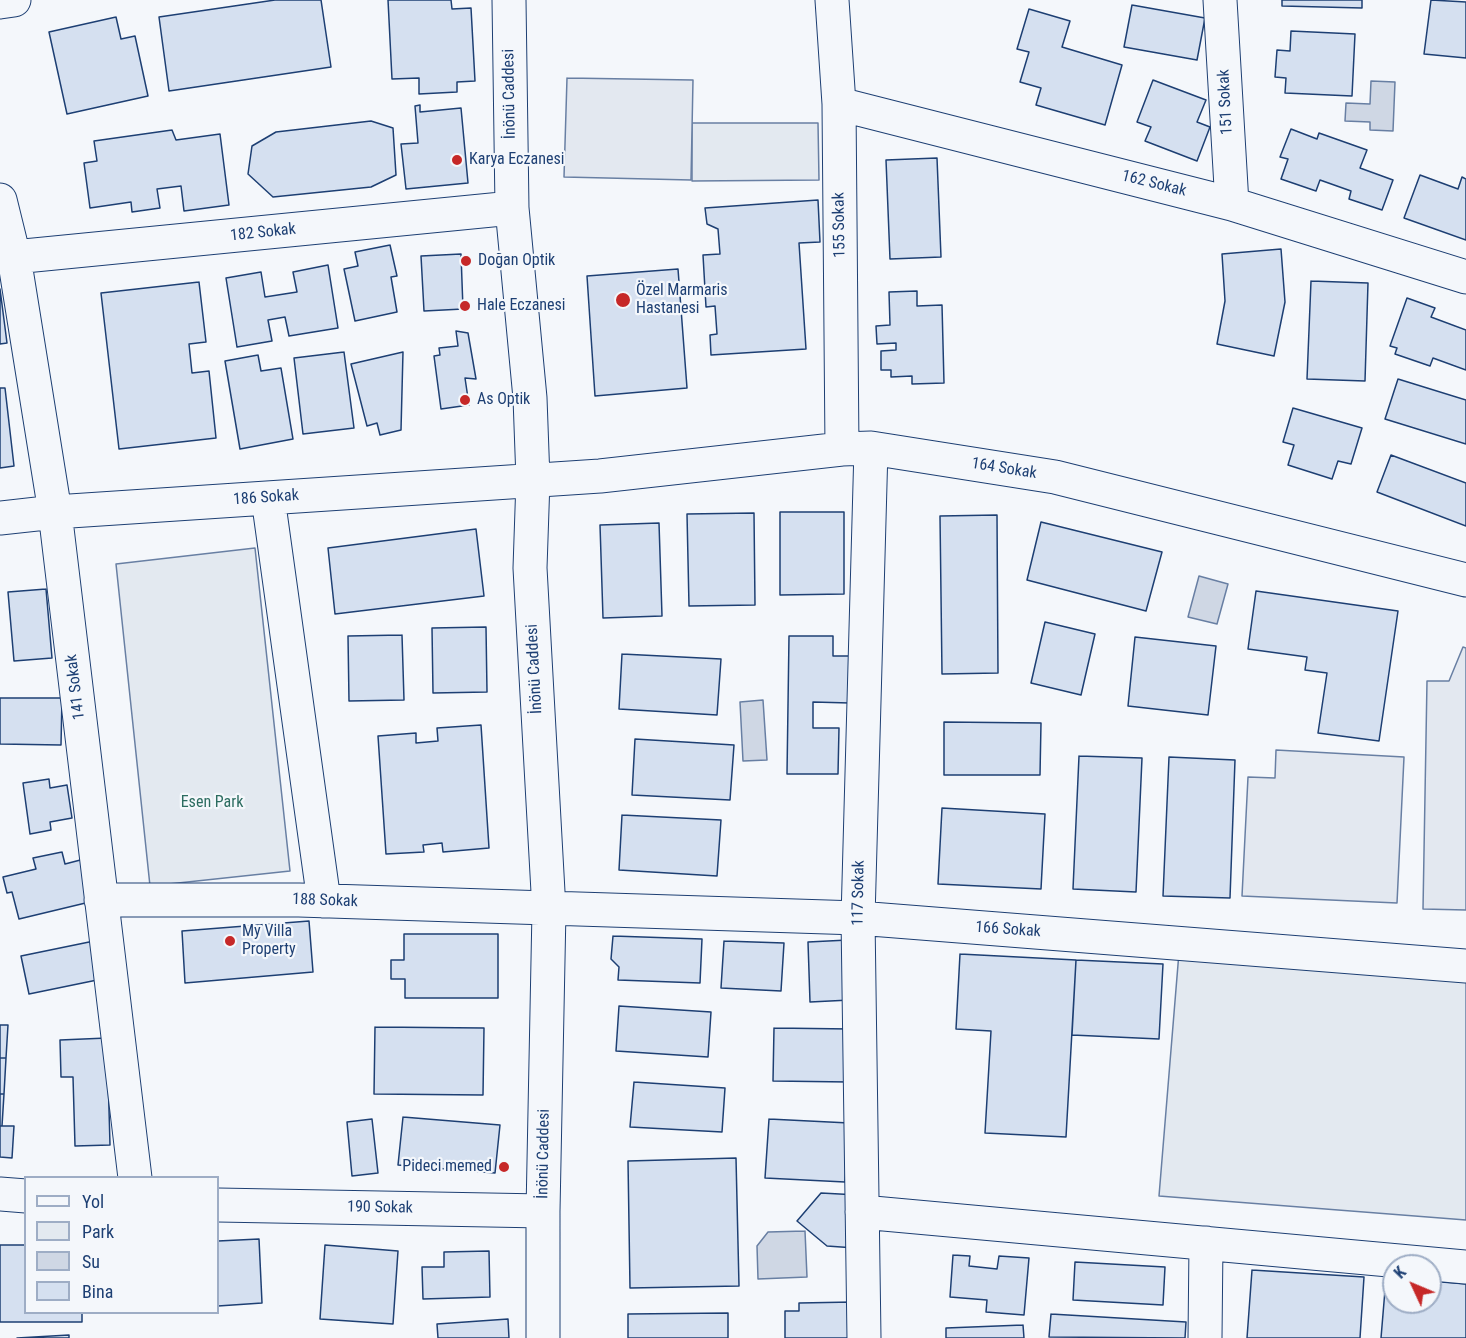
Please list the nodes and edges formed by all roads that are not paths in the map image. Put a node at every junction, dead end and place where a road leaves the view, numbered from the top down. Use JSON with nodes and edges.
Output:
{"nodes":[{"id":1,"x":14,"y":0,"type":"edge"},
{"id":2,"x":509,"y":0,"type":"edge"},
{"id":3,"x":832,"y":0,"type":"edge"},
{"id":4,"x":1220,"y":0,"type":"edge"},
{"id":5,"x":0,"y":2,"type":"edge"},
{"id":6,"x":839,"y":104,"type":"junction"},
{"id":7,"x":0,"y":200,"type":"edge"},
{"id":8,"x":1232,"y":204,"type":"junction"},
{"id":9,"x":512,"y":208,"type":"junction"},
{"id":10,"x":14,"y":257,"type":"junction"},
{"id":11,"x":1466,"y":277,"type":"edge"},
{"id":12,"x":856,"y":449,"type":"junction"},
{"id":13,"x":533,"y":480,"type":"junction"},
{"id":14,"x":268,"y":498,"type":"junction"},
{"id":15,"x":55,"y":512,"type":"junction"},
{"id":16,"x":0,"y":518,"type":"edge"},
{"id":17,"x":1466,"y":580,"type":"edge"},
{"id":18,"x":101,"y":900,"type":"junction"},
{"id":19,"x":324,"y":901,"type":"junction"},
{"id":20,"x":549,"y":910,"type":"junction"},
{"id":21,"x":858,"y":918,"type":"junction"},
{"id":22,"x":1466,"y":966,"type":"edge"},
{"id":23,"x":135,"y":1176,"type":"edge"},
{"id":24,"x":0,"y":1194,"type":"edge"},
{"id":25,"x":24,"y":1196,"type":"edge"},
{"id":26,"x":219,"y":1205,"type":"edge"},
{"id":27,"x":543,"y":1211,"type":"junction"},
{"id":28,"x":862,"y":1212,"type":"junction"},
{"id":29,"x":1206,"y":1243,"type":"junction"},
{"id":30,"x":1466,"y":1267,"type":"edge"},
{"id":31,"x":543,"y":1338,"type":"edge"},
{"id":32,"x":864,"y":1338,"type":"edge"},
{"id":33,"x":1205,"y":1338,"type":"edge"}],
"edges":[{"from":1,"to":5,"type":"street"},
{"from":2,"to":9,"type":"street","name":"İnönü Caddesi"},
{"from":3,"to":6,"type":"street","name":"155 Sokak"},
{"from":4,"to":8,"type":"street","name":"151 Sokak"},
{"from":6,"to":8,"type":"street","name":"162 Sokak"},
{"from":6,"to":12,"type":"street","name":"155 Sokak"},
{"from":7,"to":10,"type":"street","name":"141 Sokak"},
{"from":8,"to":11,"type":"street","name":"162 Sokak"},
{"from":9,"to":10,"type":"street","name":"182 Sokak"},
{"from":9,"to":13,"type":"street","name":"İnönü Caddesi"},
{"from":10,"to":15,"type":"street","name":"141 Sokak"},
{"from":12,"to":13,"type":"street","name":"164 Sokak"},
{"from":12,"to":17,"type":"street","name":"164 Sokak"},
{"from":12,"to":21,"type":"street","name":"117 Sokak"},
{"from":13,"to":14,"type":"street","name":"186 Sokak"},
{"from":13,"to":20,"type":"street","name":"İnönü Caddesi"},
{"from":14,"to":15,"type":"street","name":"186 Sokak"},
{"from":14,"to":19,"type":"street"},
{"from":15,"to":16,"type":"street","name":"186 Sokak"},
{"from":15,"to":18,"type":"street","name":"141 Sokak"},
{"from":18,"to":19,"type":"street","name":"188 Sokak"},
{"from":18,"to":23,"type":"street","name":"141 Sokak"},
{"from":19,"to":20,"type":"street","name":"188 Sokak"},
{"from":20,"to":21,"type":"street","name":"166 Sokak"},
{"from":20,"to":27,"type":"street","name":"İnönü Caddesi"},
{"from":21,"to":22,"type":"street","name":"166 Sokak"},
{"from":21,"to":28,"type":"street","name":"117 Sokak"},
{"from":24,"to":25,"type":"street"},
{"from":26,"to":27,"type":"street","name":"190 Sokak"},
{"from":27,"to":31,"type":"street","name":"İnönü Caddesi"},
{"from":28,"to":29,"type":"street"},
{"from":28,"to":32,"type":"street","name":"117 Sokak"},
{"from":29,"to":30,"type":"street"},
{"from":29,"to":33,"type":"street"}]}
